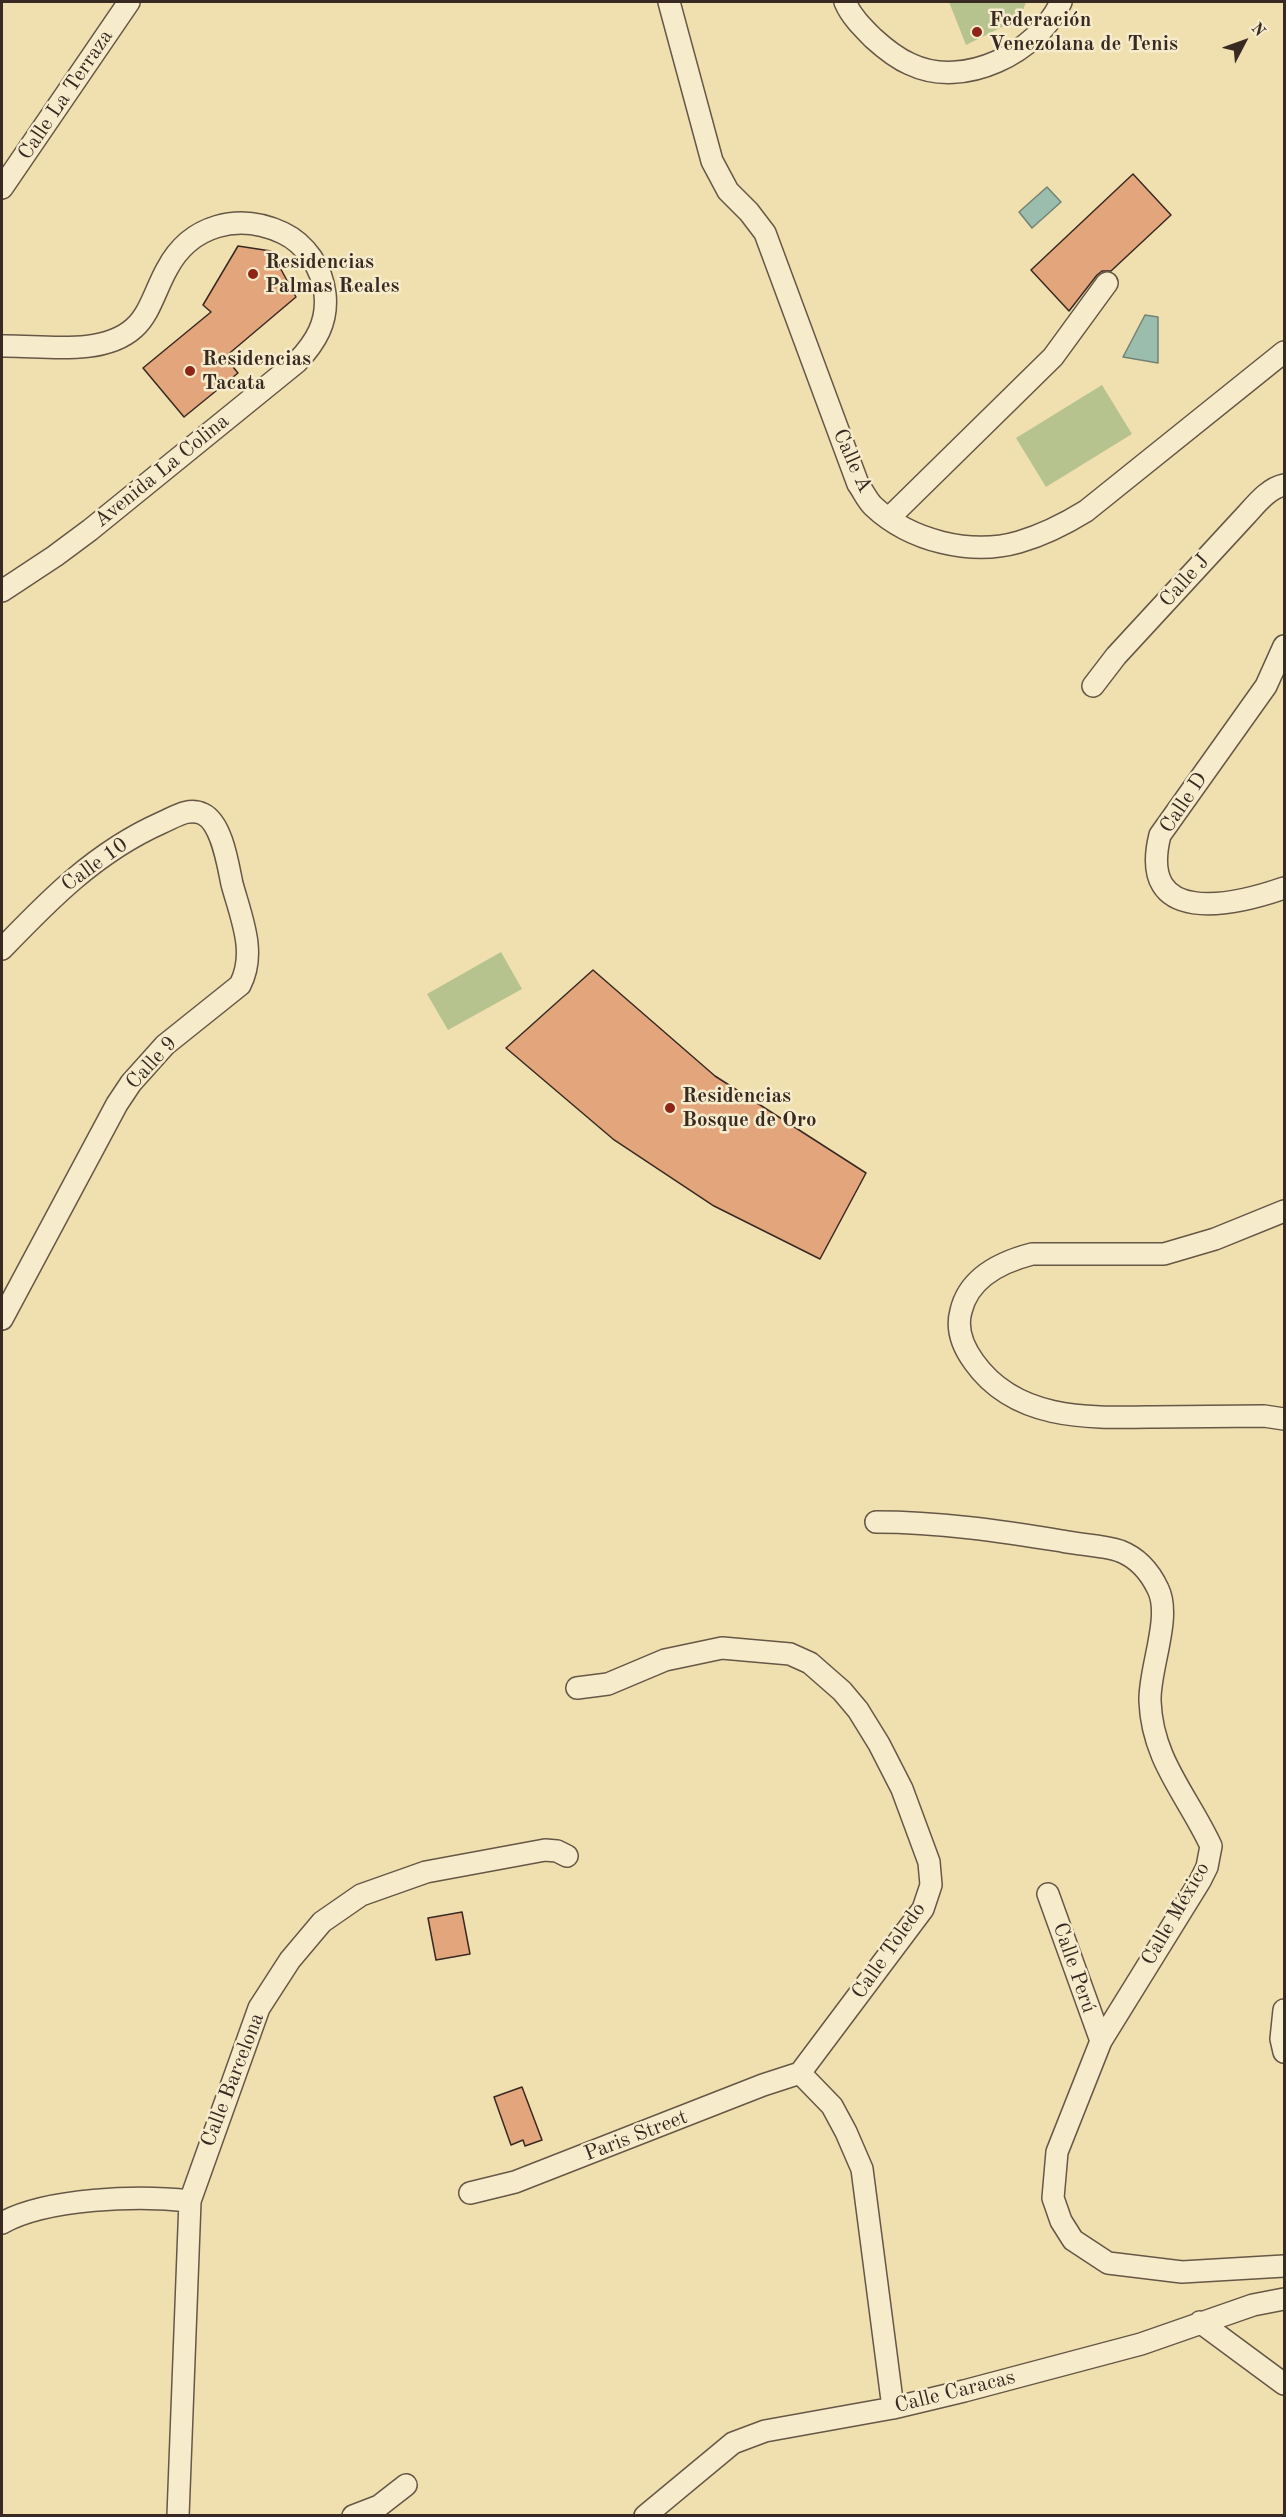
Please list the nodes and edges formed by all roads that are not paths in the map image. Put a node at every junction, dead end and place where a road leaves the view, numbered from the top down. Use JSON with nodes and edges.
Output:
{"nodes":[{"id":1,"x":129,"y":2,"type":"edge"},
{"id":2,"x":669,"y":2,"type":"edge"},
{"id":3,"x":845,"y":2,"type":"edge"},
{"id":4,"x":1061,"y":2,"type":"edge"},
{"id":5,"x":2,"y":188,"type":"edge"},
{"id":6,"x":1107,"y":283,"type":"dead end"},
{"id":7,"x":2,"y":346,"type":"edge"},
{"id":8,"x":1284,"y":352,"type":"edge"},
{"id":9,"x":1284,"y":485,"type":"edge"},
{"id":10,"x":889,"y":518,"type":"junction"},
{"id":11,"x":2,"y":591,"type":"edge"},
{"id":12,"x":1284,"y":646,"type":"edge"},
{"id":13,"x":1093,"y":686,"type":"dead end"},
{"id":14,"x":205,"y":815,"type":"joint"},
{"id":15,"x":1284,"y":888,"type":"edge"},
{"id":16,"x":2,"y":949,"type":"edge"},
{"id":17,"x":1284,"y":1211,"type":"edge"},
{"id":18,"x":2,"y":1319,"type":"edge"},
{"id":19,"x":1284,"y":1419,"type":"edge"},
{"id":20,"x":876,"y":1521,"type":"dead end"},
{"id":21,"x":577,"y":1688,"type":"dead end"},
{"id":22,"x":567,"y":1856,"type":"dead end"},
{"id":23,"x":1048,"y":1894,"type":"dead end"},
{"id":24,"x":1284,"y":2010,"type":"edge"},
{"id":25,"x":1101,"y":2041,"type":"junction"},
{"id":26,"x":1284,"y":2052,"type":"edge"},
{"id":27,"x":800,"y":2073,"type":"junction"},
{"id":28,"x":470,"y":2193,"type":"dead end"},
{"id":29,"x":190,"y":2201,"type":"junction"},
{"id":30,"x":2,"y":2223,"type":"edge"},
{"id":31,"x":1284,"y":2266,"type":"edge"},
{"id":32,"x":1284,"y":2299,"type":"edge"},
{"id":33,"x":1200,"y":2322,"type":"junction"},
{"id":34,"x":1284,"y":2384,"type":"edge"},
{"id":35,"x":893,"y":2408,"type":"junction"},
{"id":36,"x":406,"y":2486,"type":"dead end"},
{"id":37,"x":177,"y":2516,"type":"edge"},
{"id":38,"x":353,"y":2516,"type":"edge"},
{"id":39,"x":645,"y":2516,"type":"edge"}],
"edges":[{"from":1,"to":5,"type":"street","name":"Calle La Terraza"},
{"from":2,"to":10,"type":"street","name":"Calle A"},
{"from":3,"to":4,"type":"street"},
{"from":6,"to":10,"type":"street"},
{"from":7,"to":11,"type":"street","name":"Avenida La Colina"},
{"from":8,"to":10,"type":"street","name":"Calle A"},
{"from":9,"to":13,"type":"street","name":"Calle J"},
{"from":12,"to":15,"type":"street","name":"Calle D"},
{"from":14,"to":16,"type":"street","name":"Calle 10"},
{"from":14,"to":18,"type":"street","name":"Calle 9"},
{"from":17,"to":19,"type":"street"},
{"from":20,"to":25,"type":"street","name":"Calle México"},
{"from":21,"to":27,"type":"street","name":"Calle Toledo"},
{"from":22,"to":29,"type":"street","name":"Calle Barcelona"},
{"from":23,"to":25,"type":"street","name":"Calle Perú"},
{"from":24,"to":26,"type":"street"},
{"from":25,"to":31,"type":"street","name":"Calle México"},
{"from":27,"to":28,"type":"street","name":"Paris Street"},
{"from":27,"to":35,"type":"street"},
{"from":29,"to":30,"type":"street"},
{"from":29,"to":37,"type":"street","name":"Calle Barcelona"},
{"from":32,"to":33,"type":"street","name":"Calle Caracas"},
{"from":33,"to":34,"type":"street"},
{"from":33,"to":35,"type":"street","name":"Calle Caracas"},
{"from":35,"to":39,"type":"street","name":"Calle Caracas"},
{"from":36,"to":38,"type":"street"}]}
